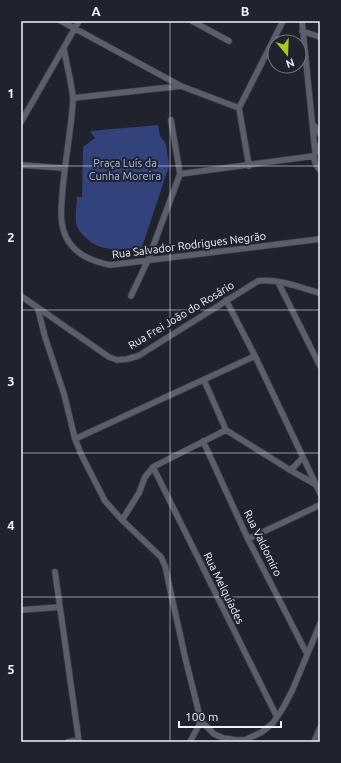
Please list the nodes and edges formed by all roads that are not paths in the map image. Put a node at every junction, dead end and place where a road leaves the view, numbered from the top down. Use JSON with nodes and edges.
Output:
{"nodes":[{"id":1,"x":61,"y":21,"type":"edge"},
{"id":2,"x":79,"y":21,"type":"edge"},
{"id":3,"x":192,"y":21,"type":"edge"},
{"id":4,"x":283,"y":21,"type":"edge"},
{"id":5,"x":302,"y":21,"type":"edge"},
{"id":6,"x":75,"y":28,"type":"junction"},
{"id":7,"x":302,"y":31,"type":"junction"},
{"id":8,"x":320,"y":37,"type":"edge"},
{"id":9,"x":229,"y":41,"type":"dead end"},
{"id":10,"x":64,"y":49,"type":"junction"},
{"id":11,"x":181,"y":86,"type":"junction"},
{"id":12,"x":73,"y":98,"type":"junction"},
{"id":13,"x":238,"y":108,"type":"junction"},
{"id":14,"x":171,"y":120,"type":"dead end"},
{"id":15,"x":21,"y":122,"type":"edge"},
{"id":16,"x":312,"y":122,"type":"junction"},
{"id":17,"x":320,"y":134,"type":"edge"},
{"id":18,"x":320,"y":145,"type":"edge"},
{"id":19,"x":315,"y":154,"type":"junction"},
{"id":20,"x":21,"y":165,"type":"edge"},
{"id":21,"x":249,"y":166,"type":"junction"},
{"id":22,"x":64,"y":168,"type":"junction"},
{"id":23,"x":320,"y":170,"type":"edge"},
{"id":24,"x":180,"y":174,"type":"junction"},
{"id":25,"x":320,"y":239,"type":"edge"},
{"id":26,"x":148,"y":260,"type":"junction"},
{"id":27,"x":278,"y":282,"type":"junction"},
{"id":28,"x":320,"y":293,"type":"edge"},
{"id":29,"x":21,"y":296,"type":"edge"},
{"id":30,"x":131,"y":296,"type":"dead end"},
{"id":31,"x":226,"y":300,"type":"junction"},
{"id":32,"x":38,"y":309,"type":"junction"},
{"id":33,"x":255,"y":356,"type":"junction"},
{"id":34,"x":320,"y":366,"type":"edge"},
{"id":35,"x":204,"y":380,"type":"junction"},
{"id":36,"x":226,"y":430,"type":"junction"},
{"id":37,"x":75,"y":439,"type":"junction"},
{"id":38,"x":203,"y":441,"type":"junction"},
{"id":39,"x":303,"y":457,"type":"junction"},
{"id":40,"x":153,"y":467,"type":"junction"},
{"id":41,"x":290,"y":470,"type":"junction"},
{"id":42,"x":318,"y":487,"type":"edge"},
{"id":43,"x":320,"y":493,"type":"edge"},
{"id":44,"x":320,"y":505,"type":"edge"},
{"id":45,"x":122,"y":520,"type":"junction"},
{"id":46,"x":248,"y":539,"type":"junction"},
{"id":47,"x":55,"y":572,"type":"dead end"},
{"id":48,"x":60,"y":607,"type":"junction"},
{"id":49,"x":21,"y":610,"type":"edge"},
{"id":50,"x":320,"y":624,"type":"edge"},
{"id":51,"x":307,"y":654,"type":"junction"},
{"id":52,"x":277,"y":717,"type":"junction"},
{"id":53,"x":201,"y":721,"type":"junction"},
{"id":54,"x":320,"y":728,"type":"edge"},
{"id":55,"x":79,"y":741,"type":"edge"},
{"id":56,"x":68,"y":742,"type":"edge"},
{"id":57,"x":190,"y":742,"type":"edge"},
{"id":58,"x":314,"y":742,"type":"edge"}],
"edges":[{"from":1,"to":6,"type":"street"},
{"from":2,"to":6,"type":"street"},
{"from":3,"to":9,"type":"street"},
{"from":4,"to":13,"type":"street"},
{"from":5,"to":7,"type":"street"},
{"from":6,"to":10,"type":"street"},
{"from":6,"to":11,"type":"street"},
{"from":7,"to":8,"type":"street"},
{"from":7,"to":16,"type":"street"},
{"from":10,"to":12,"type":"street","name":"Rua Salvador Rodrigues Negrão"},
{"from":10,"to":15,"type":"street"},
{"from":11,"to":12,"type":"street"},
{"from":11,"to":13,"type":"street"},
{"from":12,"to":22,"type":"street","name":"Rua Salvador Rodrigues Negrão"},
{"from":13,"to":21,"type":"street"},
{"from":14,"to":24,"type":"street"},
{"from":16,"to":17,"type":"street"},
{"from":16,"to":19,"type":"street"},
{"from":18,"to":19,"type":"street"},
{"from":19,"to":21,"type":"street"},
{"from":19,"to":23,"type":"street"},
{"from":20,"to":22,"type":"street"},
{"from":21,"to":24,"type":"street"},
{"from":22,"to":26,"type":"street","name":"Rua Salvador Rodrigues Negrão"},
{"from":24,"to":26,"type":"street"},
{"from":25,"to":26,"type":"street","name":"Rua Salvador Rodrigues Negrão"},
{"from":26,"to":30,"type":"street"},
{"from":27,"to":28,"type":"street","name":"Rua Frei João do Rosário"},
{"from":27,"to":31,"type":"street","name":"Rua Frei João do Rosário"},
{"from":27,"to":34,"type":"street"},
{"from":29,"to":32,"type":"street","name":"Rua Frei João do Rosário"},
{"from":31,"to":32,"type":"street","name":"Rua Frei João do Rosário"},
{"from":31,"to":33,"type":"street"},
{"from":32,"to":37,"type":"street"},
{"from":33,"to":35,"type":"street"},
{"from":33,"to":39,"type":"street"},
{"from":35,"to":36,"type":"street"},
{"from":35,"to":37,"type":"street"},
{"from":36,"to":38,"type":"street"},
{"from":36,"to":41,"type":"street"},
{"from":37,"to":45,"type":"street"},
{"from":38,"to":40,"type":"street"},
{"from":38,"to":46,"type":"street","name":"Rua Valdomiro"},
{"from":39,"to":41,"type":"street"},
{"from":39,"to":42,"type":"street"},
{"from":40,"to":45,"type":"street"},
{"from":40,"to":52,"type":"street","name":"Rua Melquíades"},
{"from":41,"to":42,"type":"street"},
{"from":42,"to":43,"type":"street"},
{"from":44,"to":46,"type":"street"},
{"from":45,"to":53,"type":"street"},
{"from":46,"to":51,"type":"street","name":"Rua Valdomiro"},
{"from":47,"to":48,"type":"street"},
{"from":48,"to":49,"type":"street"},
{"from":48,"to":55,"type":"street"},
{"from":50,"to":51,"type":"street"},
{"from":51,"to":52,"type":"street"},
{"from":52,"to":53,"type":"street"},
{"from":53,"to":57,"type":"street"},
{"from":54,"to":58,"type":"street"},
{"from":55,"to":56,"type":"street"}]}
